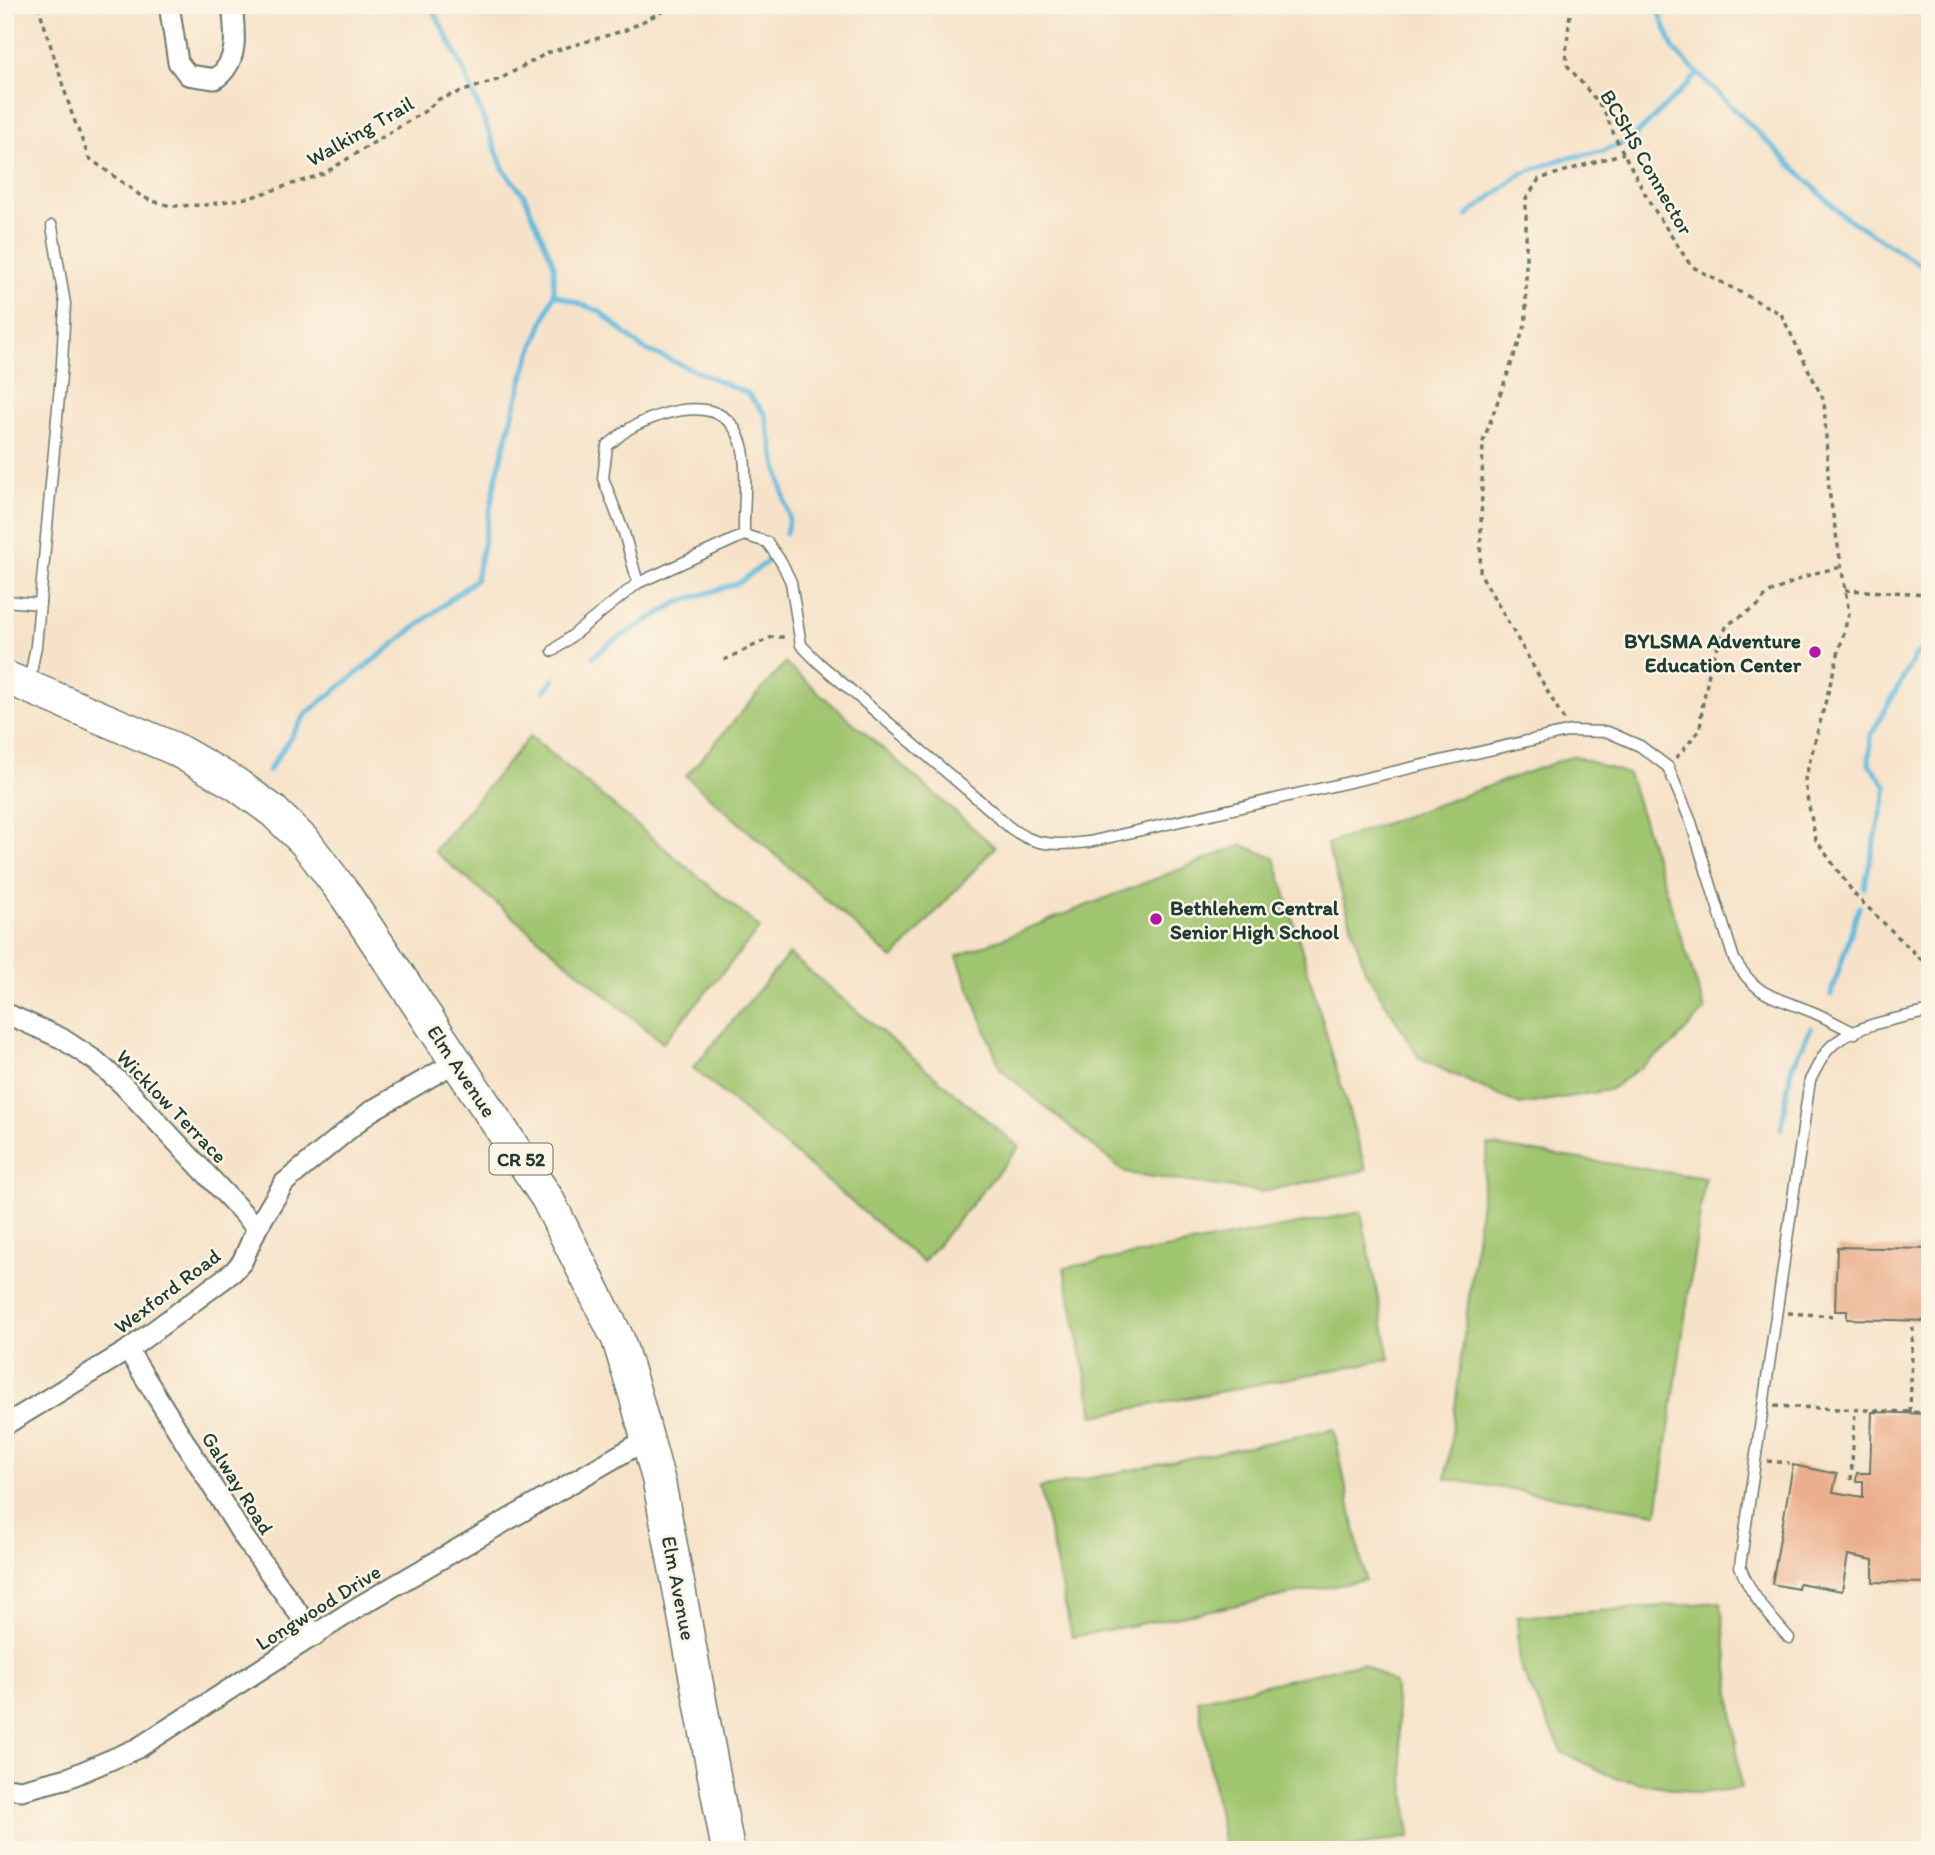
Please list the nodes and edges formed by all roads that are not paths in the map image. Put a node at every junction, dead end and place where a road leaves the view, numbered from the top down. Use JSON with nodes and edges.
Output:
{"nodes":[{"id":1,"x":169,"y":5,"type":"edge"},
{"id":2,"x":232,"y":5,"type":"edge"},
{"id":3,"x":52,"y":226,"type":"dead end"},
{"id":4,"x":744,"y":535,"type":"junction"},
{"id":5,"x":638,"y":583,"type":"junction"},
{"id":6,"x":5,"y":601,"type":"edge"},
{"id":7,"x":40,"y":604,"type":"junction"},
{"id":8,"x":553,"y":651,"type":"dead end"},
{"id":9,"x":17,"y":682,"type":"edge"},
{"id":10,"x":1930,"y":1011,"type":"edge"},
{"id":11,"x":5,"y":1013,"type":"edge"},
{"id":12,"x":1854,"y":1033,"type":"junction"},
{"id":13,"x":456,"y":1062,"type":"junction"},
{"id":14,"x":257,"y":1228,"type":"junction"},
{"id":15,"x":128,"y":1350,"type":"junction"},
{"id":16,"x":5,"y":1425,"type":"edge"},
{"id":17,"x":647,"y":1439,"type":"junction"},
{"id":18,"x":315,"y":1636,"type":"junction"},
{"id":19,"x":1789,"y":1638,"type":"dead end"},
{"id":20,"x":5,"y":1788,"type":"edge"},
{"id":21,"x":728,"y":1850,"type":"edge"}],
"edges":[{"from":1,"to":2,"type":"street"},
{"from":3,"to":7,"type":"lane"},
{"from":4,"to":5,"type":"lane"},
{"from":4,"to":5,"type":"lane"},
{"from":4,"to":12,"type":"lane"},
{"from":5,"to":8,"type":"lane"},
{"from":6,"to":7,"type":"lane"},
{"from":7,"to":9,"type":"lane"},
{"from":9,"to":13,"type":"main road","name":"Elm Avenue","number":"CR 52"},
{"from":10,"to":12,"type":"lane"},
{"from":11,"to":14,"type":"street","name":"Wicklow Terrace"},
{"from":12,"to":19,"type":"lane"},
{"from":13,"to":14,"type":"street","name":"Wexford Road"},
{"from":13,"to":17,"type":"main road","name":"Elm Avenue","number":"CR 52"},
{"from":14,"to":15,"type":"street","name":"Wexford Road"},
{"from":15,"to":16,"type":"street","name":"Wexford Road"},
{"from":15,"to":18,"type":"street","name":"Galway Road"},
{"from":17,"to":18,"type":"street","name":"Longwood Drive"},
{"from":17,"to":21,"type":"main road","name":"Elm Avenue","number":"CR 52"},
{"from":18,"to":20,"type":"street","name":"Longwood Drive"}]}
